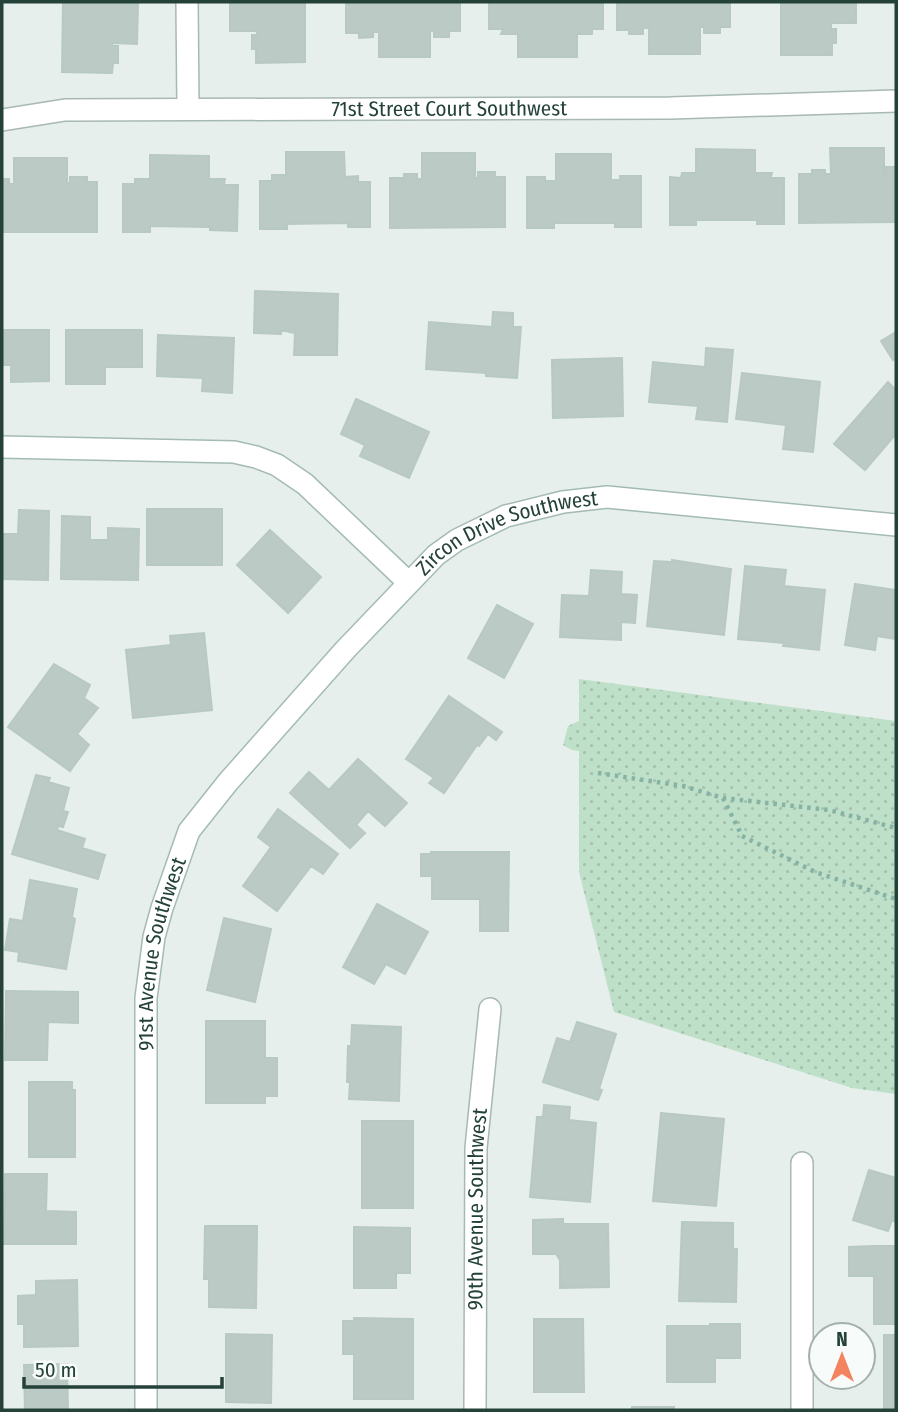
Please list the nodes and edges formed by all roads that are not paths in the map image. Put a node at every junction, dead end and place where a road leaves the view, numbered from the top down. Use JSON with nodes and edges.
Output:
{"nodes":[{"id":1,"x":187,"y":2,"type":"edge"},
{"id":2,"x":896,"y":101,"type":"edge"},
{"id":3,"x":188,"y":108,"type":"junction"},
{"id":4,"x":2,"y":120,"type":"edge"},
{"id":5,"x":2,"y":447,"type":"edge"},
{"id":6,"x":896,"y":525,"type":"edge"},
{"id":7,"x":408,"y":582,"type":"junction"},
{"id":8,"x":490,"y":1009,"type":"dead end"},
{"id":9,"x":803,"y":1163,"type":"dead end"},
{"id":10,"x":146,"y":1410,"type":"edge"},
{"id":11,"x":475,"y":1410,"type":"edge"},
{"id":12,"x":802,"y":1410,"type":"edge"}],
"edges":[{"from":1,"to":3,"type":"street"},
{"from":2,"to":3,"type":"street","name":"71st Street Court Southwest"},
{"from":3,"to":4,"type":"street","name":"71st Street Court Southwest"},
{"from":5,"to":7,"type":"street","name":"Zircon Drive Southwest"},
{"from":6,"to":7,"type":"street","name":"Zircon Drive Southwest"},
{"from":7,"to":10,"type":"street","name":"91st Avenue Southwest"},
{"from":8,"to":11,"type":"street","name":"90th Avenue Southwest"},
{"from":9,"to":12,"type":"street"}]}
